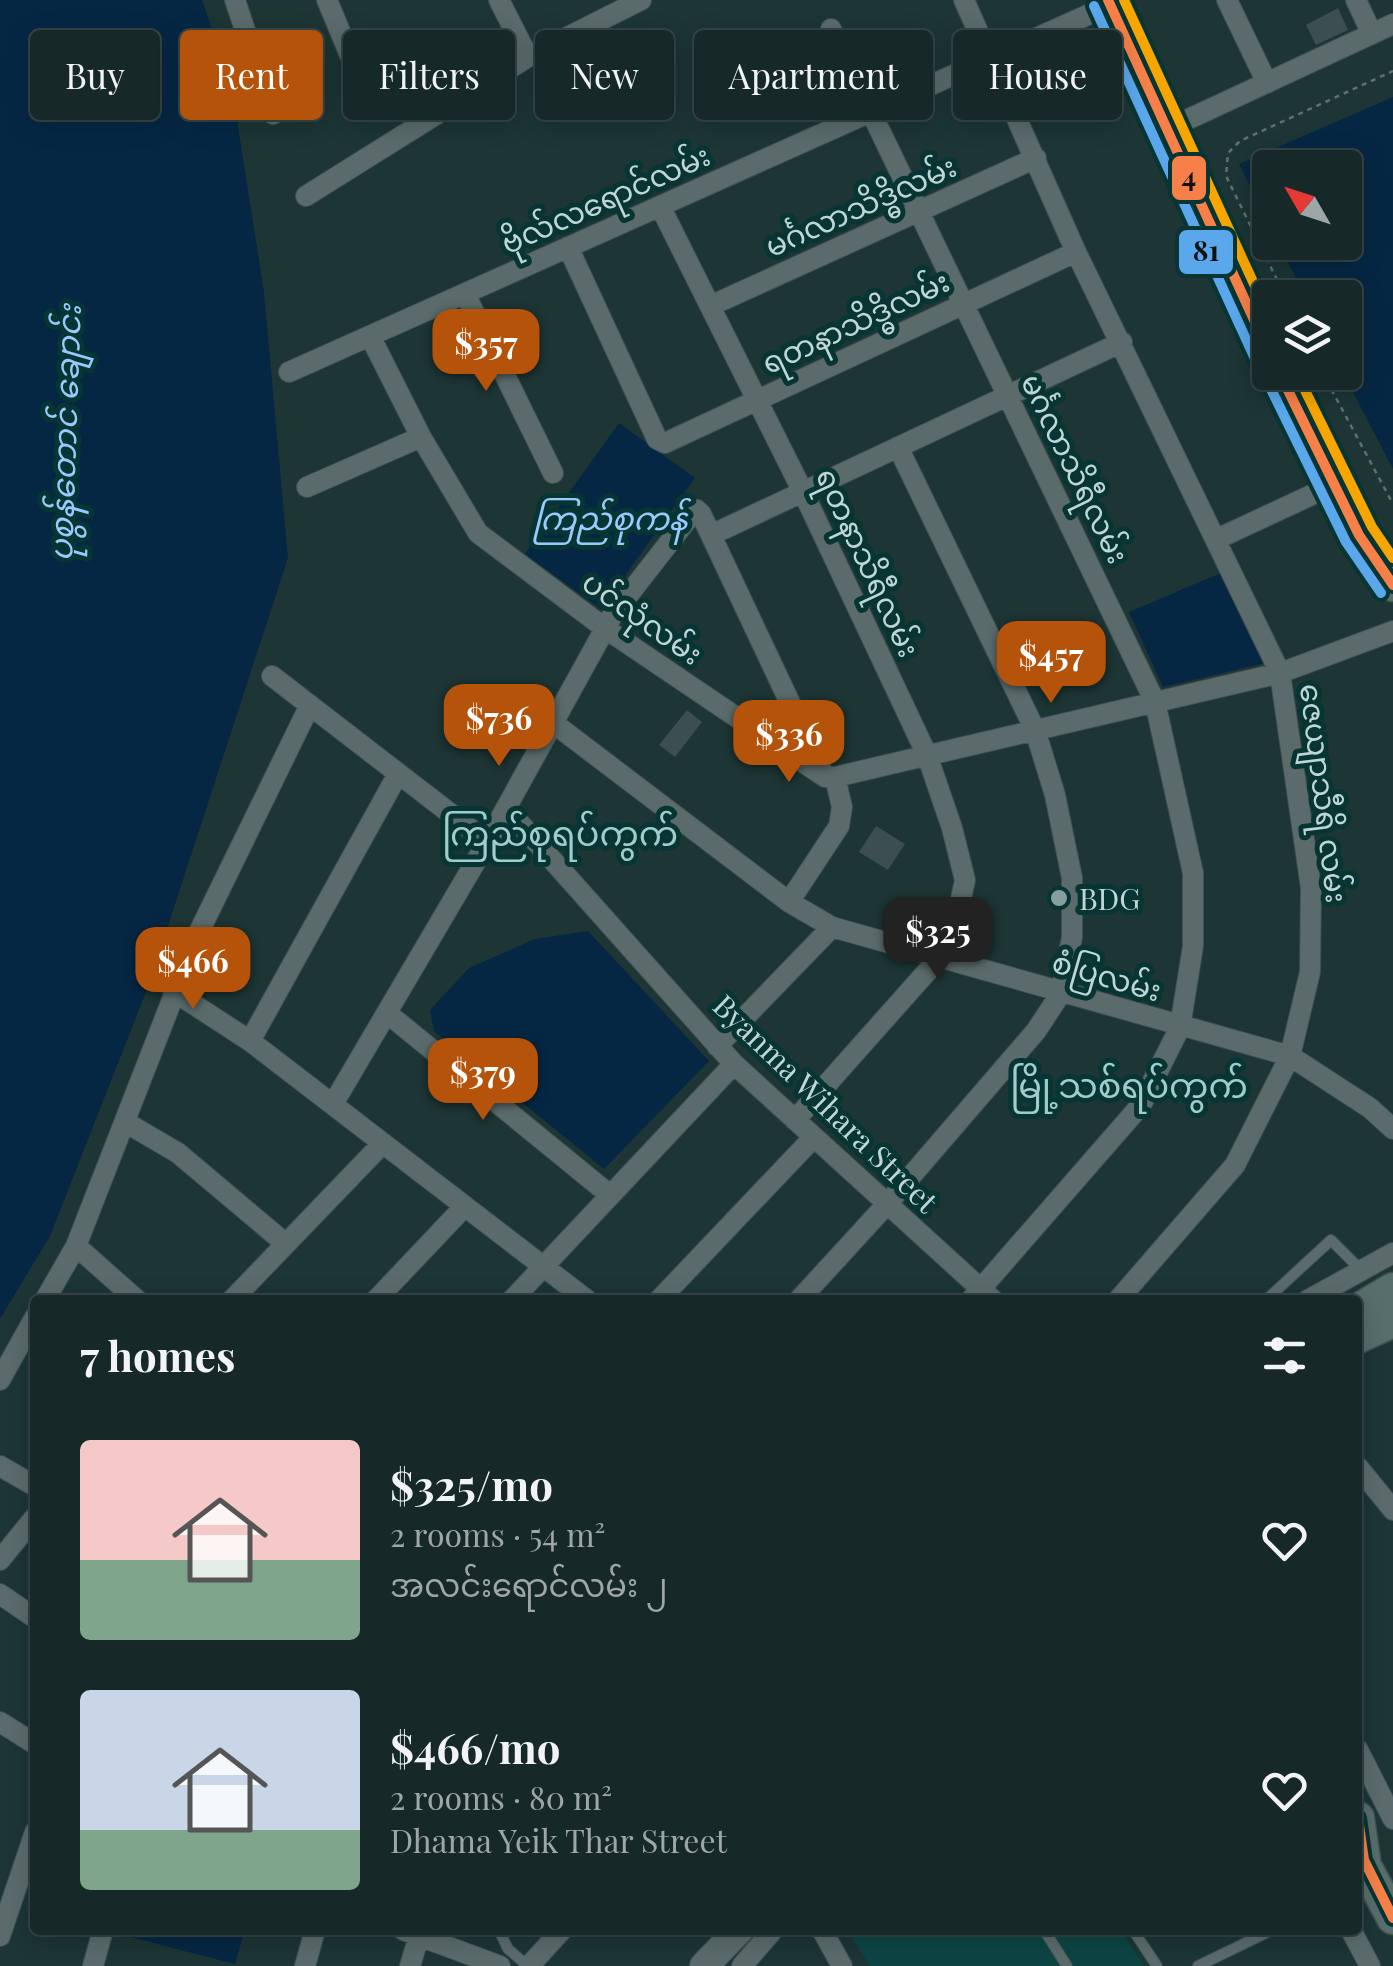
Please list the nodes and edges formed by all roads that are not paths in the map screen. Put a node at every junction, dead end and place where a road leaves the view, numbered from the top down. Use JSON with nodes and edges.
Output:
{"nodes":[{"id":1,"x":235,"y":0,"type":"edge"},
{"id":2,"x":328,"y":0,"type":"edge"},
{"id":3,"x":500,"y":0,"type":"edge"},
{"id":4,"x":964,"y":0,"type":"edge"},
{"id":5,"x":1228,"y":0,"type":"edge"},
{"id":6,"x":1356,"y":0,"type":"edge"},
{"id":7,"x":1109,"y":2,"type":"edge"},
{"id":8,"x":627,"y":3,"type":"edge"},
{"id":9,"x":1393,"y":24,"type":"edge"},
{"id":10,"x":245,"y":30,"type":"edge"},
{"id":11,"x":978,"y":30,"type":"edge"},
{"id":12,"x":1051,"y":30,"type":"edge"},
{"id":13,"x":1372,"y":34,"type":"junction"},
{"id":14,"x":343,"y":37,"type":"edge"},
{"id":15,"x":528,"y":57,"type":"junction"},
{"id":16,"x":1267,"y":83,"type":"junction"},
{"id":17,"x":852,"y":120,"type":"edge"},
{"id":18,"x":874,"y":120,"type":"edge"},
{"id":19,"x":1019,"y":120,"type":"edge"},
{"id":20,"x":1166,"y":130,"type":"junction"},
{"id":21,"x":1036,"y":158,"type":"junction"},
{"id":22,"x":306,"y":196,"type":"dead end"},
{"id":23,"x":660,"y":206,"type":"junction"},
{"id":24,"x":918,"y":212,"type":"junction"},
{"id":25,"x":568,"y":247,"type":"junction"},
{"id":26,"x":1076,"y":252,"type":"junction"},
{"id":27,"x":465,"y":294,"type":"junction"},
{"id":28,"x":964,"y":304,"type":"junction"},
{"id":29,"x":710,"y":306,"type":"junction"},
{"id":30,"x":1252,"y":316,"type":"edge"},
{"id":31,"x":370,"y":336,"type":"junction"},
{"id":32,"x":1122,"y":342,"type":"junction"},
{"id":33,"x":289,"y":372,"type":"dead end"},
{"id":34,"x":1287,"y":390,"type":"edge"},
{"id":35,"x":1008,"y":396,"type":"junction"},
{"id":36,"x":758,"y":400,"type":"junction"},
{"id":37,"x":421,"y":436,"type":"junction"},
{"id":38,"x":898,"y":447,"type":"junction"},
{"id":39,"x":553,"y":473,"type":"dead end"},
{"id":40,"x":1334,"y":485,"type":"junction"},
{"id":41,"x":307,"y":487,"type":"dead end"},
{"id":42,"x":802,"y":492,"type":"junction"},
{"id":43,"x":711,"y":535,"type":"junction"},
{"id":44,"x":1217,"y":539,"type":"junction"},
{"id":45,"x":1393,"y":586,"type":"edge"},
{"id":46,"x":606,"y":630,"type":"junction"},
{"id":47,"x":1393,"y":631,"type":"edge"},
{"id":48,"x":1280,"y":673,"type":"junction"},
{"id":49,"x":272,"y":676,"type":"dead end"},
{"id":50,"x":1155,"y":702,"type":"junction"},
{"id":51,"x":310,"y":705,"type":"junction"},
{"id":52,"x":552,"y":722,"type":"junction"},
{"id":53,"x":1035,"y":730,"type":"junction"},
{"id":54,"x":926,"y":756,"type":"junction"},
{"id":55,"x":398,"y":774,"type":"junction"},
{"id":56,"x":830,"y":777,"type":"junction"},
{"id":57,"x":506,"y":808,"type":"junction"},
{"id":58,"x":489,"y":839,"type":"junction"},
{"id":59,"x":789,"y":902,"type":"junction"},
{"id":60,"x":832,"y":927,"type":"junction"},
{"id":61,"x":940,"y":956,"type":"junction"},
{"id":62,"x":174,"y":991,"type":"junction"},
{"id":63,"x":1060,"y":993,"type":"junction"},
{"id":64,"x":388,"y":1013,"type":"junction"},
{"id":65,"x":1180,"y":1027,"type":"junction"},
{"id":66,"x":250,"y":1041,"type":"junction"},
{"id":67,"x":717,"y":1046,"type":"junction"},
{"id":68,"x":1290,"y":1056,"type":"junction"},
{"id":69,"x":734,"y":1064,"type":"junction"},
{"id":70,"x":333,"y":1104,"type":"junction"},
{"id":71,"x":795,"y":1120,"type":"junction"},
{"id":72,"x":124,"y":1122,"type":"junction"},
{"id":73,"x":1393,"y":1129,"type":"edge"},
{"id":74,"x":814,"y":1137,"type":"junction"},
{"id":75,"x":383,"y":1143,"type":"junction"},
{"id":76,"x":610,"y":1195,"type":"junction"},
{"id":77,"x":888,"y":1204,"type":"junction"},
{"id":78,"x":464,"y":1206,"type":"junction"},
{"id":79,"x":286,"y":1244,"type":"junction"},
{"id":80,"x":76,"y":1246,"type":"junction"},
{"id":81,"x":1393,"y":1253,"type":"edge"},
{"id":82,"x":542,"y":1267,"type":"junction"},
{"id":83,"x":1362,"y":1271,"type":"junction"},
{"id":84,"x":1393,"y":1289,"type":"edge"},
{"id":85,"x":48,"y":1295,"type":"edge"},
{"id":86,"x":131,"y":1295,"type":"edge"},
{"id":87,"x":237,"y":1295,"type":"edge"},
{"id":88,"x":381,"y":1295,"type":"edge"},
{"id":89,"x":517,"y":1295,"type":"edge"},
{"id":90,"x":579,"y":1295,"type":"edge"},
{"id":91,"x":664,"y":1295,"type":"edge"},
{"id":92,"x":804,"y":1295,"type":"edge"},
{"id":93,"x":980,"y":1295,"type":"edge"},
{"id":94,"x":982,"y":1295,"type":"edge"},
{"id":95,"x":1122,"y":1295,"type":"edge"},
{"id":96,"x":1272,"y":1295,"type":"edge"},
{"id":97,"x":1317,"y":1295,"type":"edge"},
{"id":98,"x":1362,"y":1308,"type":"edge"},
{"id":99,"x":1393,"y":1321,"type":"edge"},
{"id":100,"x":1362,"y":1335,"type":"edge"},
{"id":101,"x":29,"y":1344,"type":"edge"},
{"id":102,"x":0,"y":1380,"type":"edge"},
{"id":103,"x":0,"y":1466,"type":"edge"},
{"id":104,"x":1362,"y":1472,"type":"edge"},
{"id":105,"x":30,"y":1483,"type":"edge"},
{"id":106,"x":1393,"y":1510,"type":"edge"},
{"id":107,"x":30,"y":1524,"type":"edge"},
{"id":108,"x":0,"y":1560,"type":"edge"},
{"id":109,"x":0,"y":1594,"type":"edge"},
{"id":110,"x":30,"y":1615,"type":"edge"},
{"id":111,"x":0,"y":1722,"type":"edge"},
{"id":112,"x":30,"y":1741,"type":"edge"},
{"id":113,"x":1362,"y":1758,"type":"edge"},
{"id":114,"x":1393,"y":1819,"type":"edge"},
{"id":115,"x":30,"y":1847,"type":"edge"},
{"id":116,"x":1362,"y":1858,"type":"edge"},
{"id":117,"x":1393,"y":1918,"type":"edge"},
{"id":118,"x":101,"y":1935,"type":"edge"},
{"id":119,"x":313,"y":1935,"type":"edge"},
{"id":120,"x":411,"y":1935,"type":"edge"},
{"id":121,"x":416,"y":1935,"type":"edge"},
{"id":122,"x":501,"y":1935,"type":"edge"},
{"id":123,"x":557,"y":1935,"type":"edge"},
{"id":124,"x":734,"y":1935,"type":"edge"},
{"id":125,"x":769,"y":1935,"type":"edge"},
{"id":126,"x":825,"y":1935,"type":"edge"},
{"id":127,"x":1047,"y":1935,"type":"edge"},
{"id":128,"x":1137,"y":1935,"type":"edge"},
{"id":129,"x":1262,"y":1935,"type":"edge"},
{"id":130,"x":1354,"y":1935,"type":"edge"},
{"id":131,"x":0,"y":1936,"type":"edge"},
{"id":132,"x":93,"y":1966,"type":"edge"},
{"id":133,"x":305,"y":1966,"type":"edge"},
{"id":134,"x":410,"y":1966,"type":"edge"},
{"id":135,"x":500,"y":1966,"type":"edge"},
{"id":136,"x":529,"y":1966,"type":"edge"},
{"id":137,"x":704,"y":1966,"type":"edge"},
{"id":138,"x":742,"y":1966,"type":"edge"},
{"id":139,"x":842,"y":1966,"type":"edge"},
{"id":140,"x":1066,"y":1966,"type":"edge"},
{"id":141,"x":1158,"y":1966,"type":"edge"},
{"id":142,"x":1198,"y":1966,"type":"edge"},
{"id":143,"x":1370,"y":1966,"type":"edge"}],
"edges":[{"from":1,"to":10,"type":"street"},
{"from":2,"to":14,"type":"street"},
{"from":3,"to":15,"type":"street"},
{"from":4,"to":11,"type":"street","name":"ဇေယျာသီရိ လမ်း"},
{"from":5,"to":16,"type":"street"},
{"from":6,"to":13,"type":"street"},
{"from":7,"to":12,"type":"street","name":"ဗိုလ်လရောင်လမ်း"},
{"from":7,"to":20,"type":"main road"},
{"from":8,"to":15,"type":"street"},
{"from":9,"to":13,"type":"street"},
{"from":13,"to":16,"type":"street"},
{"from":15,"to":22,"type":"street"},
{"from":16,"to":20,"type":"street"},
{"from":17,"to":23,"type":"street","name":"ဗိုလ်လရောင်လမ်း"},
{"from":18,"to":24,"type":"street","name":"မင်္ဂလာသိရီလမ်း"},
{"from":19,"to":21,"type":"street","name":"ဇေယျာသီရိ လမ်း"},
{"from":20,"to":30,"type":"main road"},
{"from":21,"to":24,"type":"street","name":"မင်္ဂလာသိဒ္ဓိလမ်း"},
{"from":21,"to":26,"type":"street","name":"ဇေယျာသီရိ လမ်း"},
{"from":23,"to":25,"type":"street","name":"ဗိုလ်လရောင်လမ်း"},
{"from":23,"to":29,"type":"street","name":"ရတနာသိရီလမ်း"},
{"from":24,"to":28,"type":"street","name":"မင်္ဂလာသိရီလမ်း"},
{"from":24,"to":29,"type":"street","name":"မင်္ဂလာသိဒ္ဓိလမ်း"},
{"from":25,"to":27,"type":"street","name":"ဗိုလ်လရောင်လမ်း"},
{"from":25,"to":36,"type":"street","name":"ရတနာသိဒ္ဓိလမ်း"},
{"from":26,"to":28,"type":"street","name":"ရတနာသိဒ္ဓိလမ်း"},
{"from":26,"to":32,"type":"street","name":"ဇေယျာသီရိ လမ်း"},
{"from":27,"to":31,"type":"street","name":"ဗိုလ်လရောင်လမ်း"},
{"from":27,"to":39,"type":"street"},
{"from":28,"to":35,"type":"street","name":"မင်္ဂလာသိရီလမ်း"},
{"from":28,"to":36,"type":"street","name":"ရတနာသိဒ္ဓိလမ်း"},
{"from":29,"to":36,"type":"street","name":"ရတနာသိရီလမ်း"},
{"from":31,"to":33,"type":"street","name":"ဗိုလ်လရောင်လမ်း"},
{"from":31,"to":37,"type":"street","name":"ပင်လုံလမ်း"},
{"from":32,"to":35,"type":"street"},
{"from":32,"to":44,"type":"street","name":"ဇေယျာသီရိ လမ်း"},
{"from":34,"to":40,"type":"main road"},
{"from":35,"to":38,"type":"street"},
{"from":35,"to":50,"type":"street","name":"မင်္ဂလာသိရီလမ်း"},
{"from":36,"to":42,"type":"street","name":"ရတနာသိရီလမ်း"},
{"from":37,"to":41,"type":"street"},
{"from":37,"to":46,"type":"street","name":"ပင်လုံလမ်း"},
{"from":38,"to":42,"type":"street"},
{"from":38,"to":53,"type":"street"},
{"from":40,"to":44,"type":"street"},
{"from":40,"to":45,"type":"main road"},
{"from":42,"to":43,"type":"street"},
{"from":42,"to":54,"type":"street","name":"ရတနာသိရီလမ်း"},
{"from":43,"to":46,"type":"street"},
{"from":43,"to":56,"type":"street"},
{"from":44,"to":48,"type":"street","name":"ဇေယျာသီရိ လမ်း"},
{"from":46,"to":52,"type":"street"},
{"from":46,"to":56,"type":"street","name":"ပင်လုံလမ်း"},
{"from":47,"to":48,"type":"street"},
{"from":48,"to":50,"type":"street"},
{"from":48,"to":68,"type":"street","name":"ဇေယျာသီရိ လမ်း"},
{"from":49,"to":51,"type":"street"},
{"from":50,"to":53,"type":"street"},
{"from":50,"to":65,"type":"street","name":"မင်္ဂလာသိရီလမ်း"},
{"from":51,"to":55,"type":"street"},
{"from":51,"to":62,"type":"street"},
{"from":52,"to":57,"type":"street"},
{"from":52,"to":59,"type":"street","name":"စံပြလမ်း"},
{"from":53,"to":54,"type":"street"},
{"from":53,"to":63,"type":"street"},
{"from":54,"to":56,"type":"street"},
{"from":54,"to":61,"type":"street","name":"ရတနာသိရီလမ်း"},
{"from":55,"to":58,"type":"street"},
{"from":55,"to":66,"type":"street"},
{"from":56,"to":59,"type":"street"},
{"from":57,"to":58,"type":"street"},
{"from":57,"to":67,"type":"street","name":"Byanma Wihara Street"},
{"from":58,"to":64,"type":"street"},
{"from":59,"to":60,"type":"street","name":"စံပြလမ်း"},
{"from":60,"to":61,"type":"street","name":"စံပြလမ်း"},
{"from":60,"to":67,"type":"street"},
{"from":61,"to":63,"type":"street","name":"စံပြလမ်း"},
{"from":61,"to":71,"type":"street","name":"ရတနာသိရီလမ်း"},
{"from":62,"to":66,"type":"street"},
{"from":62,"to":72,"type":"street"},
{"from":63,"to":65,"type":"street","name":"စံပြလမ်း"},
{"from":63,"to":77,"type":"street"},
{"from":64,"to":70,"type":"street"},
{"from":64,"to":76,"type":"street"},
{"from":65,"to":68,"type":"street","name":"စံပြလမ်း"},
{"from":65,"to":94,"type":"street","name":"မင်္ဂလာသိရီလမ်း"},
{"from":66,"to":70,"type":"street"},
{"from":67,"to":69,"type":"street","name":"Byanma Wihara Street"},
{"from":68,"to":73,"type":"street","name":"စံပြလမ်း"},
{"from":68,"to":95,"type":"street","name":"ဇေယျာသီရိ လမ်း"},
{"from":69,"to":71,"type":"street","name":"Byanma Wihara Street"},
{"from":69,"to":76,"type":"street"},
{"from":70,"to":75,"type":"street"},
{"from":71,"to":74,"type":"street","name":"Byanma Wihara Street"},
{"from":72,"to":79,"type":"street"},
{"from":72,"to":80,"type":"street"},
{"from":74,"to":77,"type":"street","name":"Byanma Wihara Street"},
{"from":74,"to":91,"type":"street"},
{"from":75,"to":78,"type":"street"},
{"from":75,"to":79,"type":"street"},
{"from":76,"to":82,"type":"street"},
{"from":77,"to":92,"type":"street"},
{"from":77,"to":93,"type":"street","name":"Byanma Wihara Street"},
{"from":78,"to":82,"type":"street"},
{"from":78,"to":88,"type":"street"},
{"from":79,"to":87,"type":"street"},
{"from":80,"to":85,"type":"street"},
{"from":80,"to":86,"type":"street"},
{"from":81,"to":83,"type":"street"},
{"from":82,"to":89,"type":"street"},
{"from":82,"to":90,"type":"street"},
{"from":83,"to":96,"type":"lane"},
{"from":83,"to":97,"type":"street"},
{"from":84,"to":98,"type":"main road"},
{"from":99,"to":100,"type":"main road"},
{"from":101,"to":102,"type":"street"},
{"from":103,"to":105,"type":"street"},
{"from":104,"to":106,"type":"street"},
{"from":107,"to":108,"type":"street"},
{"from":109,"to":110,"type":"street"},
{"from":111,"to":112,"type":"street"},
{"from":113,"to":114,"type":"street"},
{"from":115,"to":131,"type":"street"},
{"from":116,"to":117,"type":"main road"},
{"from":118,"to":132,"type":"street"},
{"from":119,"to":133,"type":"street"},
{"from":120,"to":134,"type":"street"},
{"from":121,"to":135,"type":"street"},
{"from":122,"to":136,"type":"lane"},
{"from":123,"to":136,"type":"street"},
{"from":124,"to":137,"type":"main road"},
{"from":125,"to":138,"type":"street"},
{"from":126,"to":139,"type":"street"},
{"from":127,"to":140,"type":"lane"},
{"from":128,"to":141,"type":"lane"},
{"from":129,"to":142,"type":"lane"},
{"from":130,"to":143,"type":"street"}]}
